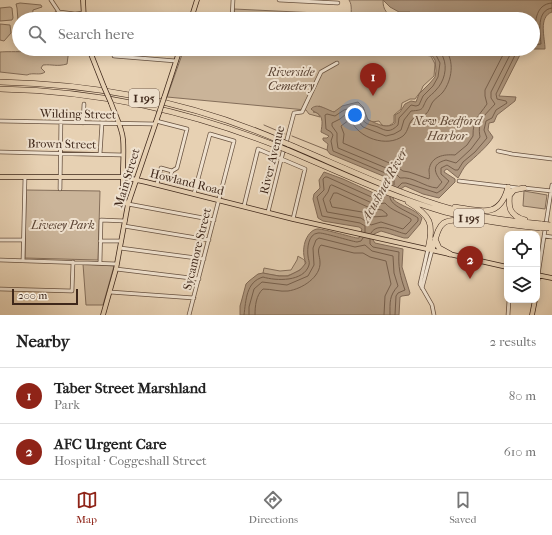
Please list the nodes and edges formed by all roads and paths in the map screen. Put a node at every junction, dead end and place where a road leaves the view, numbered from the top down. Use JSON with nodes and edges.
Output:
{"nodes":[{"id":1,"x":51,"y":0,"type":"edge"},
{"id":2,"x":83,"y":0,"type":"edge"},
{"id":3,"x":197,"y":0,"type":"edge"},
{"id":4,"x":233,"y":0,"type":"edge"},
{"id":5,"x":279,"y":0,"type":"edge"},
{"id":6,"x":338,"y":3,"type":"dead end"},
{"id":7,"x":59,"y":12,"type":"edge"},
{"id":8,"x":84,"y":12,"type":"edge"},
{"id":9,"x":193,"y":12,"type":"edge"},
{"id":10,"x":232,"y":12,"type":"edge"},
{"id":11,"x":92,"y":56,"type":"edge"},
{"id":12,"x":114,"y":56,"type":"dead end"},
{"id":13,"x":178,"y":56,"type":"edge"},
{"id":14,"x":176,"y":61,"type":"junction"},
{"id":15,"x":337,"y":62,"type":"dead end"},
{"id":16,"x":0,"y":82,"type":"edge"},
{"id":17,"x":0,"y":88,"type":"edge"},
{"id":18,"x":84,"y":104,"type":"dead end"},
{"id":19,"x":62,"y":115,"type":"dead end"},
{"id":20,"x":0,"y":121,"type":"edge"},
{"id":21,"x":61,"y":123,"type":"junction"},
{"id":22,"x":83,"y":123,"type":"junction"},
{"id":23,"x":102,"y":123,"type":"junction"},
{"id":24,"x":119,"y":123,"type":"junction"},
{"id":25,"x":155,"y":123,"type":"junction"},
{"id":26,"x":498,"y":150,"type":"dead end"},
{"id":27,"x":0,"y":152,"type":"edge"},
{"id":28,"x":60,"y":154,"type":"junction"},
{"id":29,"x":100,"y":154,"type":"junction"},
{"id":30,"x":123,"y":154,"type":"junction"},
{"id":31,"x":282,"y":159,"type":"junction"},
{"id":32,"x":552,"y":159,"type":"edge"},
{"id":33,"x":172,"y":171,"type":"junction"},
{"id":34,"x":160,"y":174,"type":"junction"},
{"id":35,"x":0,"y":177,"type":"edge"},
{"id":36,"x":25,"y":177,"type":"junction"},
{"id":37,"x":60,"y":177,"type":"junction"},
{"id":38,"x":123,"y":177,"type":"junction"},
{"id":39,"x":136,"y":180,"type":"junction"},
{"id":40,"x":459,"y":181,"type":"dead end"},
{"id":41,"x":157,"y":184,"type":"junction"},
{"id":42,"x":552,"y":185,"type":"edge"},
{"id":43,"x":508,"y":187,"type":"junction"},
{"id":44,"x":524,"y":188,"type":"junction"},
{"id":45,"x":60,"y":189,"type":"dead end"},
{"id":46,"x":551,"y":191,"type":"edge"},
{"id":47,"x":194,"y":194,"type":"junction"},
{"id":48,"x":399,"y":197,"type":"junction"},
{"id":49,"x":509,"y":198,"type":"junction"},
{"id":50,"x":420,"y":199,"type":"junction"},
{"id":51,"x":218,"y":200,"type":"junction"},
{"id":52,"x":128,"y":204,"type":"junction"},
{"id":53,"x":244,"y":206,"type":"junction"},
{"id":54,"x":268,"y":212,"type":"junction"},
{"id":55,"x":547,"y":215,"type":"junction"},
{"id":56,"x":552,"y":216,"type":"edge"},
{"id":57,"x":293,"y":219,"type":"junction"},
{"id":58,"x":214,"y":220,"type":"junction"},
{"id":59,"x":124,"y":223,"type":"junction"},
{"id":60,"x":510,"y":224,"type":"junction"},
{"id":61,"x":541,"y":226,"type":"junction"},
{"id":62,"x":551,"y":227,"type":"edge"},
{"id":63,"x":436,"y":234,"type":"junction"},
{"id":64,"x":544,"y":236,"type":"junction"},
{"id":65,"x":552,"y":237,"type":"edge"},
{"id":66,"x":0,"y":240,"type":"edge"},
{"id":67,"x":23,"y":240,"type":"junction"},
{"id":68,"x":209,"y":240,"type":"junction"},
{"id":69,"x":100,"y":241,"type":"junction"},
{"id":70,"x":121,"y":242,"type":"junction"},
{"id":71,"x":120,"y":248,"type":"junction"},
{"id":72,"x":430,"y":250,"type":"junction"},
{"id":73,"x":450,"y":254,"type":"junction"},
{"id":74,"x":204,"y":259,"type":"junction"},
{"id":75,"x":0,"y":260,"type":"edge"},
{"id":76,"x":23,"y":261,"type":"junction"},
{"id":77,"x":73,"y":262,"type":"junction"},
{"id":78,"x":100,"y":263,"type":"junction"},
{"id":79,"x":117,"y":264,"type":"junction"},
{"id":80,"x":504,"y":266,"type":"edge"},
{"id":81,"x":539,"y":267,"type":"edge"},
{"id":82,"x":116,"y":269,"type":"junction"},
{"id":83,"x":540,"y":275,"type":"edge"},
{"id":84,"x":552,"y":278,"type":"edge"},
{"id":85,"x":199,"y":279,"type":"junction"},
{"id":86,"x":0,"y":289,"type":"edge"},
{"id":87,"x":110,"y":292,"type":"junction"},
{"id":88,"x":194,"y":298,"type":"junction"},
{"id":89,"x":509,"y":303,"type":"edge"},
{"id":90,"x":534,"y":303,"type":"edge"},
{"id":91,"x":103,"y":315,"type":"edge"},
{"id":92,"x":189,"y":315,"type":"edge"},
{"id":93,"x":434,"y":315,"type":"edge"},
{"id":94,"x":508,"y":315,"type":"edge"},
{"id":95,"x":532,"y":315,"type":"edge"}],
"edges":[{"from":1,"to":7,"type":"street"},
{"from":2,"to":8,"type":"main road"},
{"from":3,"to":9,"type":"main road"},
{"from":4,"to":10,"type":"street"},
{"from":5,"to":6,"type":"street"},
{"from":11,"to":24,"type":"main road","bridge":true},
{"from":12,"to":14,"type":"street"},
{"from":13,"to":14,"type":"main road","name":"Main Street"},
{"from":14,"to":25,"type":"main road","name":"Main Street","bridge":true},
{"from":15,"to":31,"type":"street","name":"River Avenue"},
{"from":16,"to":50,"type":"highway","number":"I 195"},
{"from":17,"to":48,"type":"highway","number":"I 195"},
{"from":18,"to":22,"type":"street"},
{"from":19,"to":21,"type":"street"},
{"from":20,"to":21,"type":"street","name":"Wilding Street"},
{"from":21,"to":22,"type":"street","name":"Wilding Street"},
{"from":21,"to":28,"type":"street"},
{"from":22,"to":23,"type":"street","name":"Wilding Street"},
{"from":23,"to":24,"type":"street","name":"Wilding Street"},
{"from":23,"to":29,"type":"street"},
{"from":24,"to":25,"type":"street","name":"Wilding Street"},
{"from":24,"to":30,"type":"main road"},
{"from":25,"to":33,"type":"street","name":"Wilding Street"},
{"from":25,"to":39,"type":"main road","name":"Main Street"},
{"from":26,"to":32,"type":"street"},
{"from":27,"to":28,"type":"street","name":"Brown Street"},
{"from":28,"to":29,"type":"street","name":"Brown Street"},
{"from":28,"to":37,"type":"street"},
{"from":29,"to":30,"type":"street","name":"Brown Street"},
{"from":30,"to":38,"type":"main road"},
{"from":31,"to":53,"type":"street"},
{"from":31,"to":54,"type":"street","name":"River Avenue"},
{"from":31,"to":57,"type":"street"},
{"from":33,"to":34,"type":"street"},
{"from":33,"to":34,"type":"street"},
{"from":34,"to":41,"type":"street"},
{"from":35,"to":36,"type":"main road","name":"Howland Road"},
{"from":36,"to":37,"type":"main road","name":"Howland Road"},
{"from":36,"to":67,"type":"street"},
{"from":37,"to":38,"type":"main road","name":"Howland Road"},
{"from":37,"to":45,"type":"street"},
{"from":38,"to":39,"type":"main road","name":"Howland Road"},
{"from":38,"to":52,"type":"main road"},
{"from":39,"to":41,"type":"main road","name":"Howland Road"},
{"from":39,"to":52,"type":"main road","name":"Main Street"},
{"from":40,"to":43,"type":"street"},
{"from":41,"to":47,"type":"main road","name":"Howland Road"},
{"from":42,"to":46,"type":"street"},
{"from":43,"to":44,"type":"street"},
{"from":43,"to":49,"type":"highway"},
{"from":43,"to":50,"type":"highway"},
{"from":44,"to":46,"type":"street"},
{"from":44,"to":49,"type":"highway"},
{"from":46,"to":55,"type":"street"},
{"from":47,"to":51,"type":"main road","name":"Howland Road"},
{"from":47,"to":51,"type":"street","name":"Sycamore Street"},
{"from":48,"to":60,"type":"highway","number":"I 195"},
{"from":48,"to":72,"type":"highway"},
{"from":49,"to":61,"type":"highway"},
{"from":50,"to":61,"type":"highway","number":"I 195"},
{"from":51,"to":53,"type":"main road","name":"Howland Road"},
{"from":51,"to":58,"type":"street","name":"Sycamore Street"},
{"from":52,"to":58,"type":"street"},
{"from":52,"to":59,"type":"main road","name":"Main Street"},
{"from":53,"to":54,"type":"main road","name":"Howland Road"},
{"from":54,"to":57,"type":"main road","name":"Howland Road"},
{"from":55,"to":56,"type":"street"},
{"from":55,"to":64,"type":"street"},
{"from":57,"to":72,"type":"main road","name":"Howland Road"},
{"from":58,"to":68,"type":"street","name":"Sycamore Street"},
{"from":59,"to":68,"type":"street"},
{"from":59,"to":69,"type":"street"},
{"from":59,"to":70,"type":"main road","name":"Main Street"},
{"from":60,"to":61,"type":"highway","number":"I 195"},
{"from":60,"to":63,"type":"highway"},
{"from":61,"to":62,"type":"highway","number":"I 195","bridge":true},
{"from":63,"to":72,"type":"highway"},
{"from":63,"to":73,"type":"highway"},
{"from":64,"to":65,"type":"street"},
{"from":64,"to":81,"type":"street"},
{"from":66,"to":67,"type":"street"},
{"from":67,"to":76,"type":"street"},
{"from":68,"to":74,"type":"street","name":"Sycamore Street"},
{"from":69,"to":70,"type":"street"},
{"from":69,"to":78,"type":"street"},
{"from":70,"to":71,"type":"main road","name":"Main Street"},
{"from":71,"to":74,"type":"street"},
{"from":71,"to":79,"type":"main road","name":"Main Street"},
{"from":72,"to":73,"type":"main road","name":"Howland Road"},
{"from":72,"to":93,"type":"street"},
{"from":73,"to":80,"type":"main road","name":"Howland Road"},
{"from":74,"to":85,"type":"street","name":"Sycamore Street"},
{"from":75,"to":76,"type":"street"},
{"from":76,"to":77,"type":"street"},
{"from":77,"to":78,"type":"street"},
{"from":77,"to":86,"type":"street"},
{"from":78,"to":79,"type":"street"},
{"from":79,"to":82,"type":"main road","name":"Main Street"},
{"from":82,"to":85,"type":"street"},
{"from":82,"to":87,"type":"main road","name":"Main Street"},
{"from":83,"to":84,"type":"main road"},
{"from":85,"to":88,"type":"street","name":"Sycamore Street"},
{"from":87,"to":88,"type":"street"},
{"from":87,"to":91,"type":"main road","name":"Main Street"},
{"from":88,"to":92,"type":"street","name":"Sycamore Street"},
{"from":89,"to":94,"type":"street"},
{"from":90,"to":95,"type":"main road"}]}
